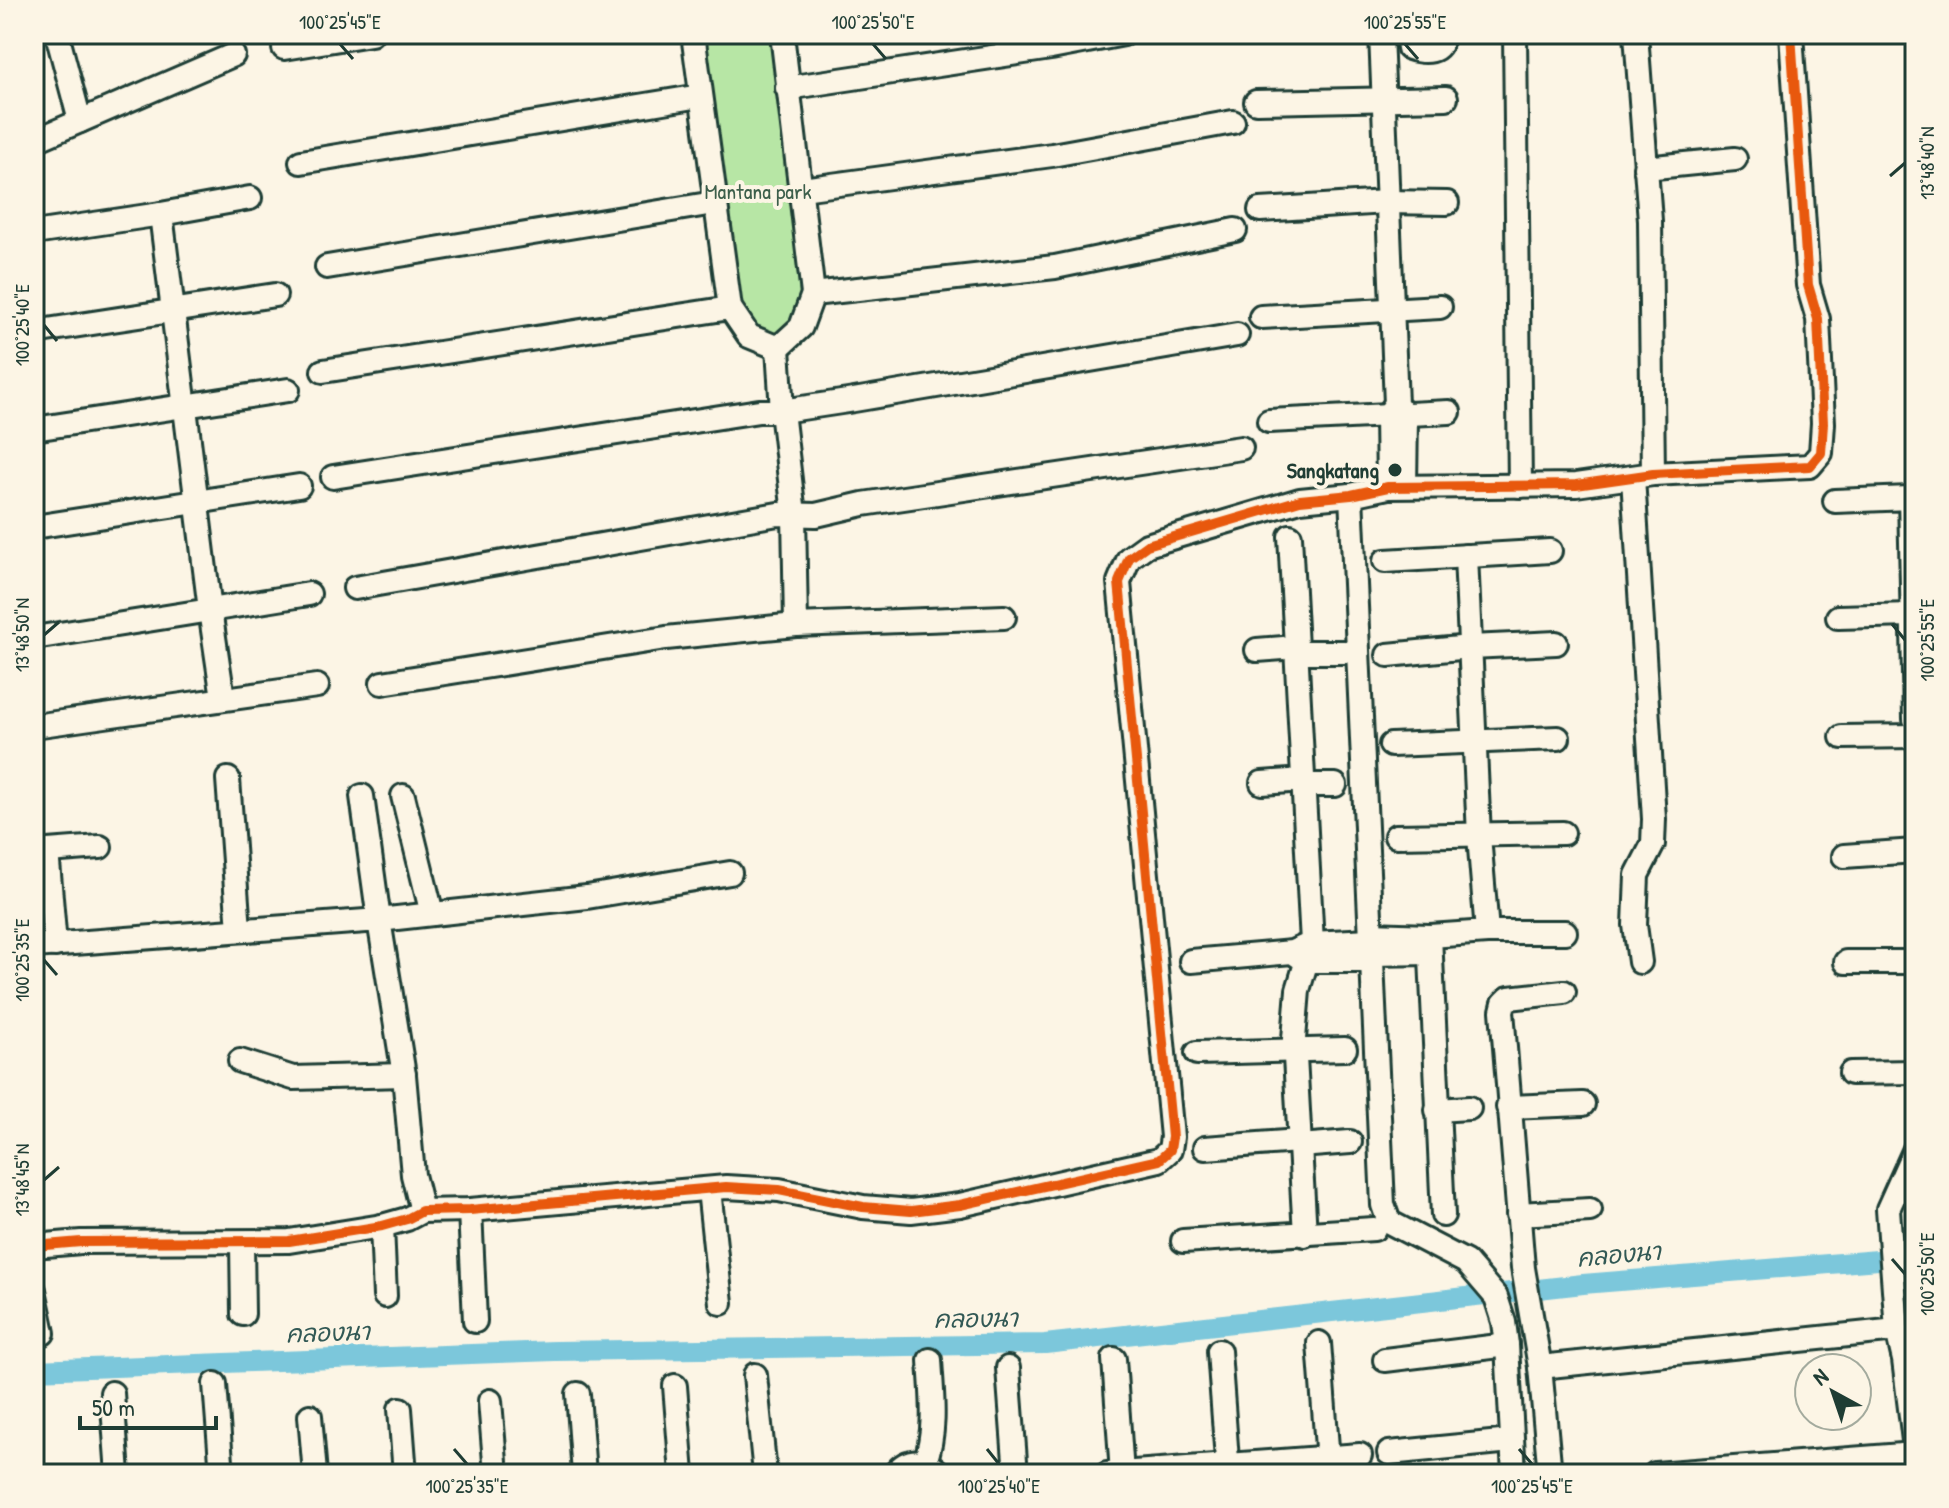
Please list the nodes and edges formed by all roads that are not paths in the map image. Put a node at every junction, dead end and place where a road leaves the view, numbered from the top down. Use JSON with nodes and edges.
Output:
{"nodes":[{"id":1,"x":57,"y":34,"type":"edge"},
{"id":2,"x":371,"y":34,"type":"edge"},
{"id":3,"x":693,"y":34,"type":"edge"},
{"id":4,"x":782,"y":34,"type":"edge"},
{"id":5,"x":1124,"y":34,"type":"edge"},
{"id":6,"x":1381,"y":34,"type":"edge"},
{"id":7,"x":1407,"y":34,"type":"edge"},
{"id":8,"x":1442,"y":34,"type":"edge"},
{"id":9,"x":1515,"y":34,"type":"edge"},
{"id":10,"x":1636,"y":34,"type":"edge"},
{"id":11,"x":1791,"y":34,"type":"edge"},
{"id":12,"x":284,"y":48,"type":"dead end"},
{"id":13,"x":233,"y":55,"type":"dead end"},
{"id":14,"x":787,"y":88,"type":"junction"},
{"id":15,"x":700,"y":96,"type":"junction"},
{"id":16,"x":1446,"y":98,"type":"dead end"},
{"id":17,"x":1383,"y":99,"type":"junction"},
{"id":18,"x":1256,"y":102,"type":"dead end"},
{"id":19,"x":80,"y":121,"type":"junction"},
{"id":20,"x":1233,"y":122,"type":"dead end"},
{"id":21,"x":34,"y":141,"type":"edge"},
{"id":22,"x":1735,"y":159,"type":"dead end"},
{"id":23,"x":301,"y":162,"type":"dead end"},
{"id":24,"x":1645,"y":168,"type":"junction"},
{"id":25,"x":802,"y":189,"type":"junction"},
{"id":26,"x":250,"y":198,"type":"dead end"},
{"id":27,"x":1386,"y":202,"type":"junction"},
{"id":28,"x":714,"y":203,"type":"junction"},
{"id":29,"x":1447,"y":203,"type":"dead end"},
{"id":30,"x":1260,"y":210,"type":"dead end"},
{"id":31,"x":161,"y":214,"type":"junction"},
{"id":32,"x":1235,"y":230,"type":"dead end"},
{"id":33,"x":34,"y":233,"type":"edge"},
{"id":34,"x":327,"y":267,"type":"dead end"},
{"id":35,"x":813,"y":294,"type":"junction"},
{"id":36,"x":275,"y":295,"type":"dead end"},
{"id":37,"x":1440,"y":307,"type":"dead end"},
{"id":38,"x":730,"y":308,"type":"junction"},
{"id":39,"x":1391,"y":310,"type":"junction"},
{"id":40,"x":172,"y":311,"type":"junction"},
{"id":41,"x":1261,"y":317,"type":"dead end"},
{"id":42,"x":34,"y":332,"type":"edge"},
{"id":43,"x":1237,"y":335,"type":"dead end"},
{"id":44,"x":778,"y":348,"type":"junction"},
{"id":45,"x":323,"y":371,"type":"dead end"},
{"id":46,"x":288,"y":390,"type":"dead end"},
{"id":47,"x":184,"y":406,"type":"junction"},
{"id":48,"x":782,"y":411,"type":"junction"},
{"id":49,"x":1396,"y":412,"type":"junction"},
{"id":50,"x":1449,"y":412,"type":"dead end"},
{"id":51,"x":1269,"y":421,"type":"dead end"},
{"id":52,"x":34,"y":429,"type":"edge"},
{"id":53,"x":1241,"y":448,"type":"dead end"},
{"id":54,"x":1643,"y":476,"type":"junction"},
{"id":55,"x":333,"y":477,"type":"dead end"},
{"id":56,"x":299,"y":486,"type":"dead end"},
{"id":57,"x":1396,"y":486,"type":"junction"},
{"id":58,"x":1520,"y":486,"type":"junction"},
{"id":59,"x":1351,"y":495,"type":"junction"},
{"id":60,"x":1835,"y":501,"type":"dead end"},
{"id":61,"x":197,"y":502,"type":"junction"},
{"id":62,"x":794,"y":514,"type":"junction"},
{"id":63,"x":34,"y":527,"type":"edge"},
{"id":64,"x":1290,"y":536,"type":"dead end"},
{"id":65,"x":1550,"y":551,"type":"dead end"},
{"id":66,"x":1466,"y":556,"type":"junction"},
{"id":67,"x":1385,"y":561,"type":"dead end"},
{"id":68,"x":355,"y":588,"type":"dead end"},
{"id":69,"x":309,"y":594,"type":"dead end"},
{"id":70,"x":210,"y":610,"type":"junction"},
{"id":71,"x":1911,"y":615,"type":"junction"},
{"id":72,"x":1004,"y":617,"type":"dead end"},
{"id":73,"x":1838,"y":617,"type":"dead end"},
{"id":74,"x":796,"y":625,"type":"junction"},
{"id":75,"x":34,"y":638,"type":"edge"},
{"id":76,"x":1556,"y":643,"type":"dead end"},
{"id":77,"x":1470,"y":647,"type":"junction"},
{"id":78,"x":1257,"y":650,"type":"dead end"},
{"id":79,"x":1296,"y":650,"type":"junction"},
{"id":80,"x":1344,"y":652,"type":"dead end"},
{"id":81,"x":1388,"y":655,"type":"dead end"},
{"id":82,"x":382,"y":683,"type":"dead end"},
{"id":83,"x":317,"y":686,"type":"dead end"},
{"id":84,"x":223,"y":698,"type":"junction"},
{"id":85,"x":1915,"y":719,"type":"edge"},
{"id":86,"x":34,"y":726,"type":"edge"},
{"id":87,"x":1915,"y":736,"type":"edge"},
{"id":88,"x":1842,"y":737,"type":"dead end"},
{"id":89,"x":1558,"y":738,"type":"dead end"},
{"id":90,"x":1474,"y":743,"type":"junction"},
{"id":91,"x":1391,"y":745,"type":"dead end"},
{"id":92,"x":228,"y":779,"type":"dead end"},
{"id":93,"x":1262,"y":783,"type":"dead end"},
{"id":94,"x":1304,"y":783,"type":"junction"},
{"id":95,"x":1335,"y":785,"type":"dead end"},
{"id":96,"x":362,"y":796,"type":"dead end"},
{"id":97,"x":403,"y":796,"type":"dead end"},
{"id":98,"x":1563,"y":833,"type":"dead end"},
{"id":99,"x":1396,"y":836,"type":"dead end"},
{"id":100,"x":1479,"y":836,"type":"junction"},
{"id":101,"x":100,"y":847,"type":"dead end"},
{"id":102,"x":1915,"y":851,"type":"edge"},
{"id":103,"x":40,"y":852,"type":"edge"},
{"id":104,"x":1844,"y":856,"type":"dead end"},
{"id":105,"x":730,"y":873,"type":"dead end"},
{"id":106,"x":432,"y":914,"type":"junction"},
{"id":107,"x":379,"y":920,"type":"junction"},
{"id":108,"x":239,"y":930,"type":"junction"},
{"id":109,"x":1487,"y":932,"type":"junction"},
{"id":110,"x":1565,"y":932,"type":"dead end"},
{"id":111,"x":1430,"y":944,"type":"junction"},
{"id":112,"x":44,"y":945,"type":"edge"},
{"id":113,"x":1371,"y":947,"type":"junction"},
{"id":114,"x":1304,"y":952,"type":"junction"},
{"id":115,"x":1191,"y":961,"type":"dead end"},
{"id":116,"x":1640,"y":962,"type":"dead end"},
{"id":117,"x":1846,"y":962,"type":"dead end"},
{"id":118,"x":1915,"y":962,"type":"edge"},
{"id":119,"x":1564,"y":992,"type":"dead end"},
{"id":120,"x":1345,"y":1049,"type":"dead end"},
{"id":121,"x":1295,"y":1050,"type":"junction"},
{"id":122,"x":1197,"y":1053,"type":"dead end"},
{"id":123,"x":240,"y":1061,"type":"dead end"},
{"id":124,"x":1915,"y":1072,"type":"edge"},
{"id":125,"x":1851,"y":1073,"type":"dead end"},
{"id":126,"x":404,"y":1075,"type":"junction"},
{"id":127,"x":1583,"y":1104,"type":"dead end"},
{"id":128,"x":1508,"y":1107,"type":"junction"},
{"id":129,"x":1469,"y":1108,"type":"dead end"},
{"id":130,"x":1437,"y":1110,"type":"junction"},
{"id":131,"x":1350,"y":1142,"type":"dead end"},
{"id":132,"x":1299,"y":1143,"type":"junction"},
{"id":133,"x":1205,"y":1148,"type":"dead end"},
{"id":134,"x":1915,"y":1149,"type":"edge"},
{"id":135,"x":1908,"y":1183,"type":"edge"},
{"id":136,"x":709,"y":1189,"type":"junction"},
{"id":137,"x":470,"y":1210,"type":"junction"},
{"id":138,"x":1590,"y":1210,"type":"dead end"},
{"id":139,"x":422,"y":1211,"type":"junction"},
{"id":140,"x":1518,"y":1214,"type":"junction"},
{"id":141,"x":1443,"y":1215,"type":"dead end"},
{"id":142,"x":382,"y":1226,"type":"junction"},
{"id":143,"x":1374,"y":1229,"type":"dead end"},
{"id":144,"x":1305,"y":1235,"type":"junction"},
{"id":145,"x":1183,"y":1241,"type":"dead end"},
{"id":146,"x":242,"y":1243,"type":"junction"},
{"id":147,"x":34,"y":1246,"type":"edge"},
{"id":148,"x":34,"y":1290,"type":"edge"},
{"id":149,"x":385,"y":1296,"type":"dead end"},
{"id":150,"x":721,"y":1303,"type":"dead end"},
{"id":151,"x":243,"y":1314,"type":"dead end"},
{"id":152,"x":475,"y":1321,"type":"dead end"},
{"id":153,"x":1896,"y":1322,"type":"junction"},
{"id":154,"x":43,"y":1333,"type":"dead end"},
{"id":155,"x":1319,"y":1343,"type":"dead end"},
{"id":156,"x":1507,"y":1345,"type":"junction"},
{"id":157,"x":1219,"y":1351,"type":"dead end"},
{"id":158,"x":1114,"y":1359,"type":"dead end"},
{"id":159,"x":930,"y":1360,"type":"dead end"},
{"id":160,"x":1385,"y":1360,"type":"dead end"},
{"id":161,"x":1910,"y":1360,"type":"edge"},
{"id":162,"x":1540,"y":1367,"type":"junction"},
{"id":163,"x":1008,"y":1368,"type":"dead end"},
{"id":164,"x":755,"y":1375,"type":"dead end"},
{"id":165,"x":215,"y":1384,"type":"dead end"},
{"id":166,"x":675,"y":1386,"type":"dead end"},
{"id":167,"x":112,"y":1393,"type":"dead end"},
{"id":168,"x":578,"y":1394,"type":"dead end"},
{"id":169,"x":490,"y":1401,"type":"dead end"},
{"id":170,"x":400,"y":1409,"type":"dead end"},
{"id":171,"x":310,"y":1416,"type":"dead end"},
{"id":172,"x":1511,"y":1441,"type":"junction"},
{"id":173,"x":1915,"y":1452,"type":"edge"},
{"id":174,"x":1389,"y":1453,"type":"dead end"},
{"id":175,"x":1360,"y":1455,"type":"dead end"},
{"id":176,"x":1328,"y":1465,"type":"edge"},
{"id":177,"x":932,"y":1468,"type":"edge"},
{"id":178,"x":1228,"y":1469,"type":"edge"},
{"id":179,"x":118,"y":1474,"type":"edge"},
{"id":180,"x":222,"y":1474,"type":"edge"},
{"id":181,"x":315,"y":1474,"type":"edge"},
{"id":182,"x":405,"y":1474,"type":"edge"},
{"id":183,"x":496,"y":1474,"type":"edge"},
{"id":184,"x":584,"y":1474,"type":"edge"},
{"id":185,"x":682,"y":1474,"type":"edge"},
{"id":186,"x":765,"y":1474,"type":"edge"},
{"id":187,"x":895,"y":1474,"type":"edge"},
{"id":188,"x":1016,"y":1474,"type":"edge"},
{"id":189,"x":1117,"y":1474,"type":"edge"},
{"id":190,"x":1514,"y":1474,"type":"edge"},
{"id":191,"x":1550,"y":1474,"type":"edge"},
{"id":192,"x":1655,"y":1474,"type":"edge"}],
"edges":[{"from":1,"to":19,"type":"street"},
{"from":2,"to":12,"type":"street"},
{"from":3,"to":15,"type":"street"},
{"from":4,"to":14,"type":"street"},
{"from":5,"to":14,"type":"street"},
{"from":6,"to":17,"type":"street"},
{"from":7,"to":8,"type":"street"},
{"from":9,"to":58,"type":"street"},
{"from":10,"to":24,"type":"street"},
{"from":11,"to":54,"type":"street"},
{"from":13,"to":19,"type":"street"},
{"from":14,"to":25,"type":"street"},
{"from":15,"to":23,"type":"street"},
{"from":15,"to":28,"type":"street"},
{"from":16,"to":17,"type":"street"},
{"from":17,"to":18,"type":"street"},
{"from":17,"to":27,"type":"street"},
{"from":19,"to":21,"type":"street"},
{"from":20,"to":25,"type":"street"},
{"from":22,"to":24,"type":"street"},
{"from":24,"to":54,"type":"street"},
{"from":25,"to":35,"type":"street"},
{"from":26,"to":31,"type":"street"},
{"from":27,"to":29,"type":"street"},
{"from":27,"to":30,"type":"street"},
{"from":27,"to":39,"type":"street"},
{"from":28,"to":34,"type":"street"},
{"from":28,"to":38,"type":"street"},
{"from":31,"to":33,"type":"street"},
{"from":31,"to":40,"type":"street"},
{"from":32,"to":35,"type":"street"},
{"from":35,"to":44,"type":"street"},
{"from":36,"to":40,"type":"street"},
{"from":37,"to":39,"type":"street"},
{"from":38,"to":44,"type":"street"},
{"from":38,"to":45,"type":"street"},
{"from":39,"to":41,"type":"street"},
{"from":39,"to":49,"type":"street"},
{"from":40,"to":42,"type":"street"},
{"from":40,"to":47,"type":"street"},
{"from":43,"to":48,"type":"street"},
{"from":44,"to":48,"type":"street"},
{"from":46,"to":47,"type":"street"},
{"from":47,"to":52,"type":"street"},
{"from":47,"to":61,"type":"street"},
{"from":48,"to":55,"type":"street"},
{"from":48,"to":62,"type":"street"},
{"from":49,"to":50,"type":"street"},
{"from":49,"to":51,"type":"street"},
{"from":49,"to":57,"type":"street"},
{"from":53,"to":62,"type":"street"},
{"from":54,"to":58,"type":"street"},
{"from":54,"to":116,"type":"street"},
{"from":56,"to":61,"type":"street"},
{"from":57,"to":58,"type":"street"},
{"from":57,"to":59,"type":"street"},
{"from":59,"to":113,"type":"street"},
{"from":59,"to":136,"type":"street"},
{"from":60,"to":71,"type":"street"},
{"from":61,"to":63,"type":"street"},
{"from":61,"to":70,"type":"street"},
{"from":62,"to":68,"type":"street"},
{"from":62,"to":74,"type":"street"},
{"from":64,"to":79,"type":"street"},
{"from":65,"to":66,"type":"street"},
{"from":66,"to":67,"type":"street"},
{"from":66,"to":77,"type":"street"},
{"from":69,"to":70,"type":"street"},
{"from":70,"to":75,"type":"street"},
{"from":70,"to":84,"type":"street"},
{"from":71,"to":73,"type":"street"},
{"from":71,"to":85,"type":"street"},
{"from":72,"to":74,"type":"street"},
{"from":74,"to":82,"type":"street"},
{"from":76,"to":77,"type":"street"},
{"from":77,"to":81,"type":"street"},
{"from":77,"to":90,"type":"street"},
{"from":78,"to":79,"type":"street"},
{"from":79,"to":80,"type":"street"},
{"from":79,"to":94,"type":"street"},
{"from":83,"to":84,"type":"street"},
{"from":84,"to":86,"type":"street"},
{"from":87,"to":88,"type":"street"},
{"from":89,"to":90,"type":"street"},
{"from":90,"to":91,"type":"street"},
{"from":90,"to":100,"type":"street"},
{"from":92,"to":108,"type":"street"},
{"from":93,"to":94,"type":"street"},
{"from":94,"to":95,"type":"street"},
{"from":94,"to":114,"type":"street"},
{"from":96,"to":107,"type":"street"},
{"from":97,"to":106,"type":"street"},
{"from":98,"to":100,"type":"street"},
{"from":99,"to":100,"type":"street"},
{"from":100,"to":109,"type":"street"},
{"from":101,"to":103,"type":"street"},
{"from":102,"to":104,"type":"street"},
{"from":103,"to":112,"type":"street"},
{"from":105,"to":106,"type":"street"},
{"from":106,"to":107,"type":"street"},
{"from":107,"to":108,"type":"street"},
{"from":107,"to":126,"type":"street"},
{"from":108,"to":112,"type":"street"},
{"from":109,"to":110,"type":"street"},
{"from":109,"to":111,"type":"street"},
{"from":111,"to":113,"type":"street"},
{"from":111,"to":130,"type":"street"},
{"from":113,"to":114,"type":"street"},
{"from":113,"to":156,"type":"street"},
{"from":114,"to":115,"type":"street"},
{"from":114,"to":121,"type":"street"},
{"from":117,"to":118,"type":"street"},
{"from":119,"to":128,"type":"street"},
{"from":120,"to":121,"type":"street"},
{"from":121,"to":122,"type":"street"},
{"from":121,"to":132,"type":"street"},
{"from":123,"to":126,"type":"street"},
{"from":124,"to":125,"type":"street"},
{"from":126,"to":139,"type":"street"},
{"from":127,"to":128,"type":"street"},
{"from":128,"to":140,"type":"street"},
{"from":129,"to":130,"type":"street"},
{"from":130,"to":141,"type":"street"},
{"from":131,"to":132,"type":"street"},
{"from":132,"to":133,"type":"street"},
{"from":132,"to":144,"type":"street"},
{"from":134,"to":135,"type":"street"},
{"from":135,"to":153,"type":"street"},
{"from":136,"to":137,"type":"street"},
{"from":136,"to":150,"type":"street"},
{"from":137,"to":139,"type":"street"},
{"from":137,"to":152,"type":"street"},
{"from":138,"to":140,"type":"street"},
{"from":139,"to":142,"type":"street"},
{"from":140,"to":162,"type":"street"},
{"from":142,"to":146,"type":"street"},
{"from":142,"to":149,"type":"street"},
{"from":143,"to":144,"type":"street"},
{"from":144,"to":145,"type":"street"},
{"from":146,"to":147,"type":"street"},
{"from":146,"to":151,"type":"street"},
{"from":148,"to":154,"type":"street"},
{"from":153,"to":161,"type":"street"},
{"from":153,"to":162,"type":"street"},
{"from":155,"to":176,"type":"street"},
{"from":156,"to":160,"type":"street"},
{"from":156,"to":172,"type":"street"},
{"from":157,"to":178,"type":"street"},
{"from":158,"to":189,"type":"street"},
{"from":159,"to":177,"type":"street"},
{"from":161,"to":173,"type":"street"},
{"from":162,"to":191,"type":"street"},
{"from":163,"to":188,"type":"street"},
{"from":164,"to":186,"type":"street"},
{"from":165,"to":180,"type":"street"},
{"from":166,"to":185,"type":"street"},
{"from":167,"to":179,"type":"street"},
{"from":168,"to":184,"type":"street"},
{"from":169,"to":183,"type":"street"},
{"from":170,"to":182,"type":"street"},
{"from":171,"to":181,"type":"street"},
{"from":172,"to":174,"type":"street"},
{"from":172,"to":190,"type":"street"},
{"from":173,"to":192,"type":"street"},
{"from":175,"to":176,"type":"street"},
{"from":176,"to":178,"type":"street"},
{"from":177,"to":187,"type":"street"},
{"from":178,"to":189,"type":"street"}]}
